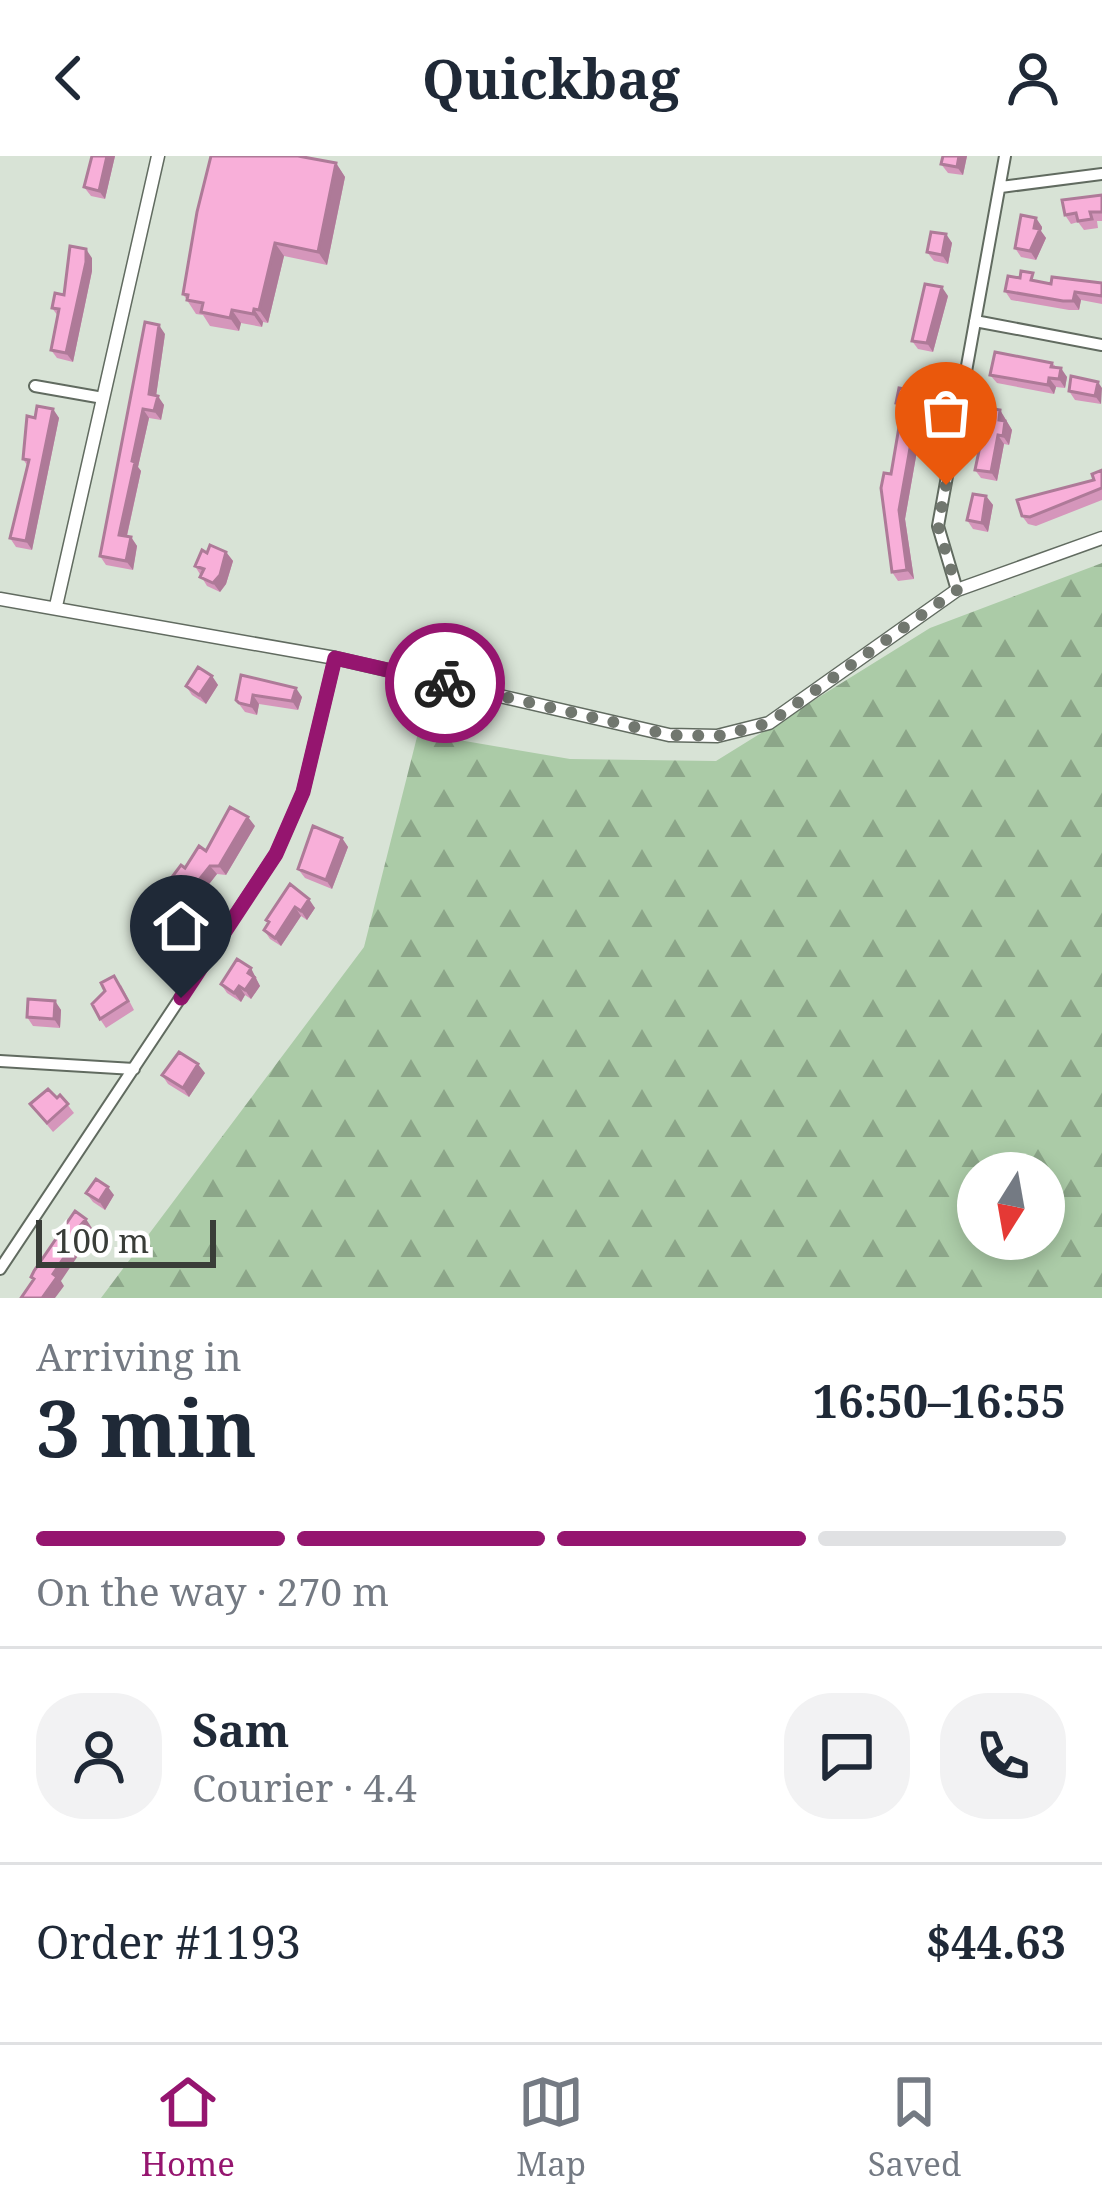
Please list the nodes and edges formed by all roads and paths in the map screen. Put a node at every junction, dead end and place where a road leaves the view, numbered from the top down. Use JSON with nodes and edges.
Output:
{"nodes":[{"id":1,"x":158,"y":156,"type":"edge"},
{"id":2,"x":1005,"y":156,"type":"edge"},
{"id":3,"x":1102,"y":174,"type":"edge"},
{"id":4,"x":1000,"y":187,"type":"junction"},
{"id":5,"x":975,"y":321,"type":"junction"},
{"id":6,"x":1102,"y":344,"type":"edge"},
{"id":7,"x":35,"y":386,"type":"dead end"},
{"id":8,"x":103,"y":398,"type":"junction"},
{"id":9,"x":1102,"y":538,"type":"edge"},
{"id":10,"x":957,"y":590,"type":"junction"},
{"id":11,"x":0,"y":599,"type":"edge"},
{"id":12,"x":56,"y":606,"type":"junction"},
{"id":13,"x":335,"y":658,"type":"junction"},
{"id":14,"x":0,"y":1061,"type":"edge"},
{"id":15,"x":134,"y":1069,"type":"junction"},
{"id":16,"x":0,"y":1269,"type":"edge"}],
"edges":[{"from":1,"to":8,"type":"street"},
{"from":2,"to":4,"type":"street"},
{"from":3,"to":4,"type":"street"},
{"from":4,"to":5,"type":"street"},
{"from":5,"to":6,"type":"street"},
{"from":5,"to":10,"type":"street"},
{"from":7,"to":8,"type":"street"},
{"from":8,"to":12,"type":"street"},
{"from":9,"to":10,"type":"street"},
{"from":10,"to":13,"type":"street"},
{"from":11,"to":12,"type":"street"},
{"from":12,"to":13,"type":"street"},
{"from":13,"to":15,"type":"street"},
{"from":14,"to":15,"type":"street"},
{"from":15,"to":16,"type":"street"}]}
